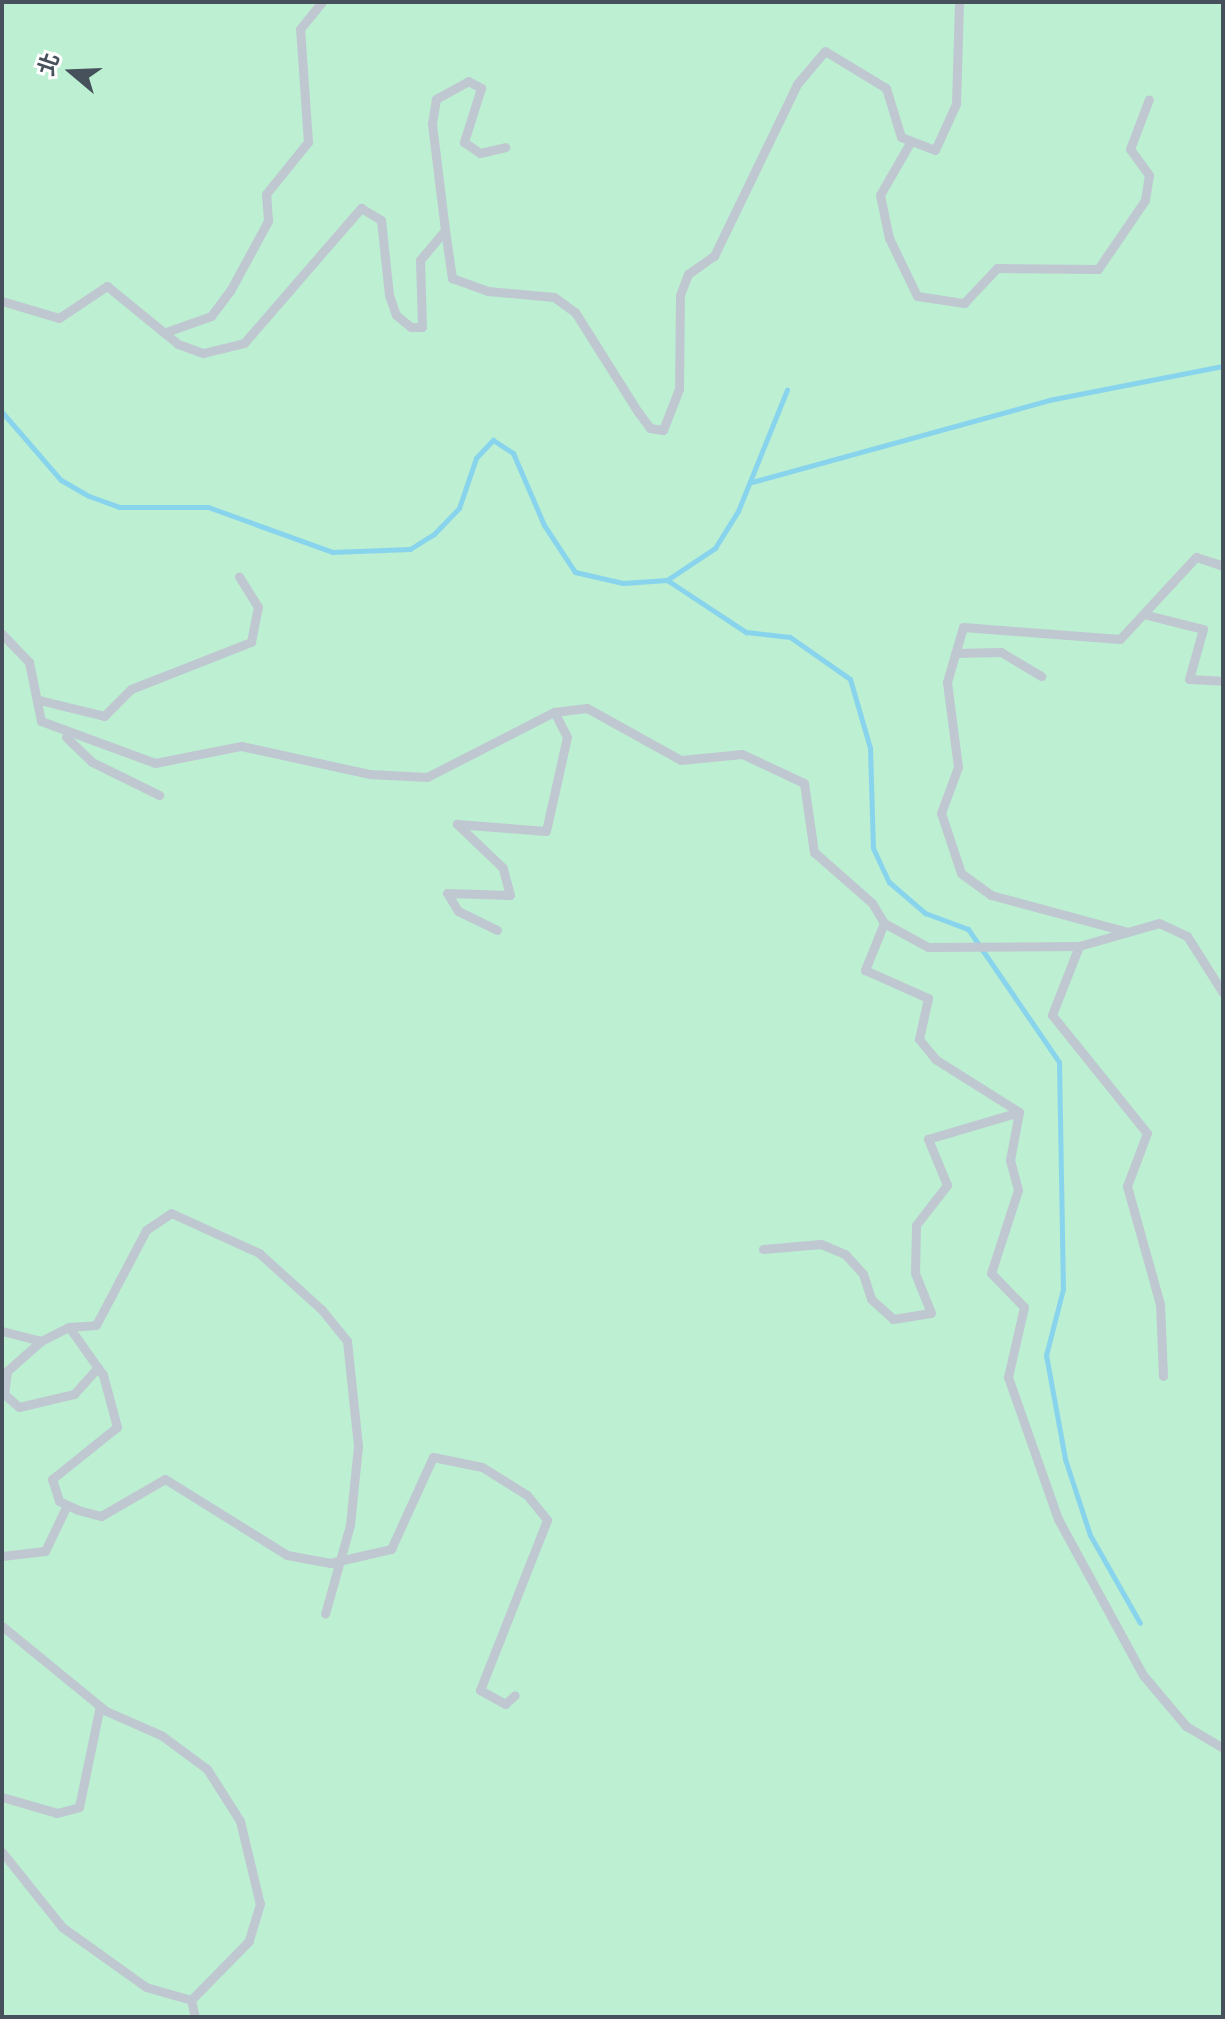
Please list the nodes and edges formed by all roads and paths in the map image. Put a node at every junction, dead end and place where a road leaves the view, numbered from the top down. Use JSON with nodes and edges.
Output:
{"nodes":[{"id":1,"x":322,"y":2,"type":"edge"},
{"id":2,"x":959,"y":2,"type":"edge"},
{"id":3,"x":1149,"y":99,"type":"dead end"},
{"id":4,"x":911,"y":141,"type":"junction"},
{"id":5,"x":505,"y":147,"type":"dead end"},
{"id":6,"x":445,"y":230,"type":"junction"},
{"id":7,"x":2,"y":301,"type":"edge"},
{"id":8,"x":166,"y":332,"type":"junction"},
{"id":9,"x":1223,"y":566,"type":"edge"},
{"id":10,"x":239,"y":576,"type":"dead end"},
{"id":11,"x":1147,"y":615,"type":"junction"},
{"id":12,"x":2,"y":634,"type":"edge"},
{"id":13,"x":955,"y":653,"type":"junction"},
{"id":14,"x":1041,"y":676,"type":"dead end"},
{"id":15,"x":1223,"y":681,"type":"edge"},
{"id":16,"x":39,"y":700,"type":"junction"},
{"id":17,"x":554,"y":712,"type":"junction"},
{"id":18,"x":63,"y":735,"type":"junction"},
{"id":19,"x":159,"y":795,"type":"dead end"},
{"id":20,"x":884,"y":923,"type":"junction"},
{"id":21,"x":497,"y":930,"type":"dead end"},
{"id":22,"x":1132,"y":933,"type":"junction"},
{"id":23,"x":1079,"y":946,"type":"junction"},
{"id":24,"x":1223,"y":993,"type":"edge"},
{"id":25,"x":1019,"y":1112,"type":"junction"},
{"id":26,"x":763,"y":1249,"type":"dead end"},
{"id":27,"x":69,"y":1327,"type":"junction"},
{"id":28,"x":2,"y":1331,"type":"edge"},
{"id":29,"x":41,"y":1341,"type":"junction"},
{"id":30,"x":98,"y":1367,"type":"junction"},
{"id":31,"x":1163,"y":1376,"type":"dead end"},
{"id":32,"x":67,"y":1505,"type":"junction"},
{"id":33,"x":2,"y":1556,"type":"edge"},
{"id":34,"x":342,"y":1561,"type":"junction"},
{"id":35,"x":325,"y":1614,"type":"dead end"},
{"id":36,"x":2,"y":1626,"type":"edge"},
{"id":37,"x":515,"y":1695,"type":"dead end"},
{"id":38,"x":100,"y":1706,"type":"junction"},
{"id":39,"x":1223,"y":1748,"type":"edge"},
{"id":40,"x":2,"y":1797,"type":"edge"},
{"id":41,"x":2,"y":1852,"type":"edge"},
{"id":42,"x":191,"y":2000,"type":"junction"},
{"id":43,"x":195,"y":2017,"type":"edge"}],
"edges":[{"from":1,"to":8,"type":"lane"},
{"from":2,"to":4,"type":"lane"},
{"from":3,"to":4,"type":"lane"},
{"from":4,"to":6,"type":"lane"},
{"from":5,"to":6,"type":"lane"},
{"from":6,"to":8,"type":"lane"},
{"from":7,"to":8,"type":"lane"},
{"from":9,"to":11,"type":"lane"},
{"from":10,"to":16,"type":"lane"},
{"from":11,"to":13,"type":"lane"},
{"from":11,"to":15,"type":"lane"},
{"from":12,"to":16,"type":"lane"},
{"from":13,"to":14,"type":"lane"},
{"from":13,"to":22,"type":"lane"},
{"from":16,"to":18,"type":"lane"},
{"from":17,"to":18,"type":"lane"},
{"from":17,"to":20,"type":"lane"},
{"from":17,"to":21,"type":"lane"},
{"from":18,"to":19,"type":"lane"},
{"from":20,"to":23,"type":"lane"},
{"from":20,"to":25,"type":"lane"},
{"from":22,"to":23,"type":"lane"},
{"from":22,"to":24,"type":"lane"},
{"from":23,"to":31,"type":"lane"},
{"from":25,"to":26,"type":"lane"},
{"from":25,"to":39,"type":"lane"},
{"from":27,"to":29,"type":"lane"},
{"from":27,"to":30,"type":"lane"},
{"from":27,"to":34,"type":"lane"},
{"from":28,"to":29,"type":"lane"},
{"from":29,"to":30,"type":"lane"},
{"from":30,"to":32,"type":"lane"},
{"from":32,"to":33,"type":"lane"},
{"from":32,"to":34,"type":"lane"},
{"from":34,"to":35,"type":"lane"},
{"from":34,"to":37,"type":"lane"},
{"from":36,"to":38,"type":"lane"},
{"from":38,"to":40,"type":"lane"},
{"from":38,"to":42,"type":"lane"},
{"from":41,"to":42,"type":"lane"},
{"from":42,"to":43,"type":"lane"}]}
